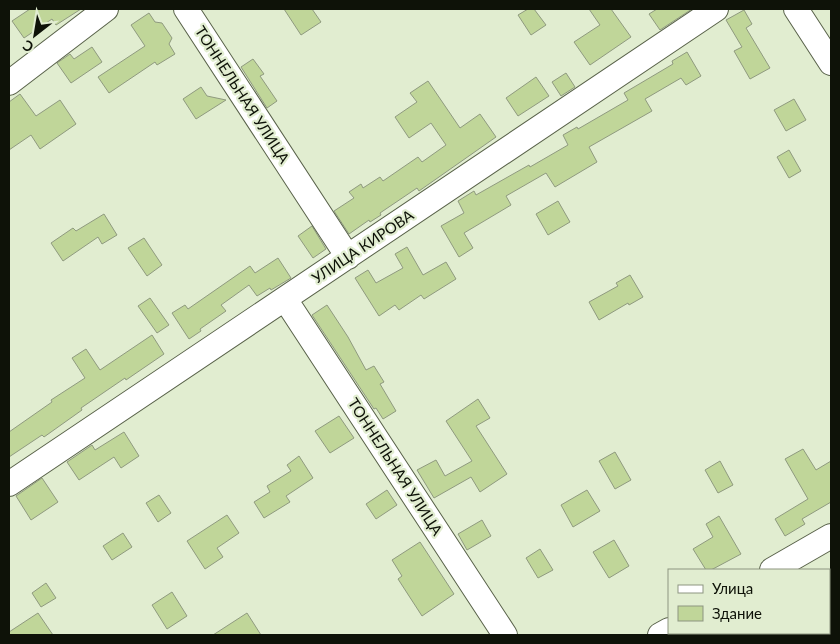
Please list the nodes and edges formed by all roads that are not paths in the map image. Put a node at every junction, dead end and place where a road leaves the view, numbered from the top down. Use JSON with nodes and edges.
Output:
{"nodes":[{"id":1,"x":106,"y":9,"type":"edge"},
{"id":2,"x":186,"y":9,"type":"edge"},
{"id":3,"x":716,"y":9,"type":"edge"},
{"id":4,"x":796,"y":9,"type":"edge"},
{"id":5,"x":831,"y":63,"type":"edge"},
{"id":6,"x":9,"y":83,"type":"edge"},
{"id":7,"x":348,"y":257,"type":"junction"},
{"id":8,"x":285,"y":299,"type":"junction"},
{"id":9,"x":9,"y":484,"type":"edge"},
{"id":10,"x":831,"y":536,"type":"edge"},
{"id":11,"x":774,"y":569,"type":"edge"},
{"id":12,"x":506,"y":635,"type":"edge"}],
"edges":[{"from":1,"to":6,"type":"street"},
{"from":2,"to":7,"type":"street","name":"ТОННЕЛЬНАЯ УЛИЦА"},
{"from":3,"to":7,"type":"street","name":"УЛИЦА КИРОВА"},
{"from":4,"to":5,"type":"street"},
{"from":7,"to":8,"type":"street","name":"УЛИЦА КИРОВА"},
{"from":8,"to":9,"type":"street","name":"УЛИЦА КИРОВА"},
{"from":8,"to":12,"type":"street","name":"ТОННЕЛЬНАЯ УЛИЦА"},
{"from":10,"to":11,"type":"street"}]}
